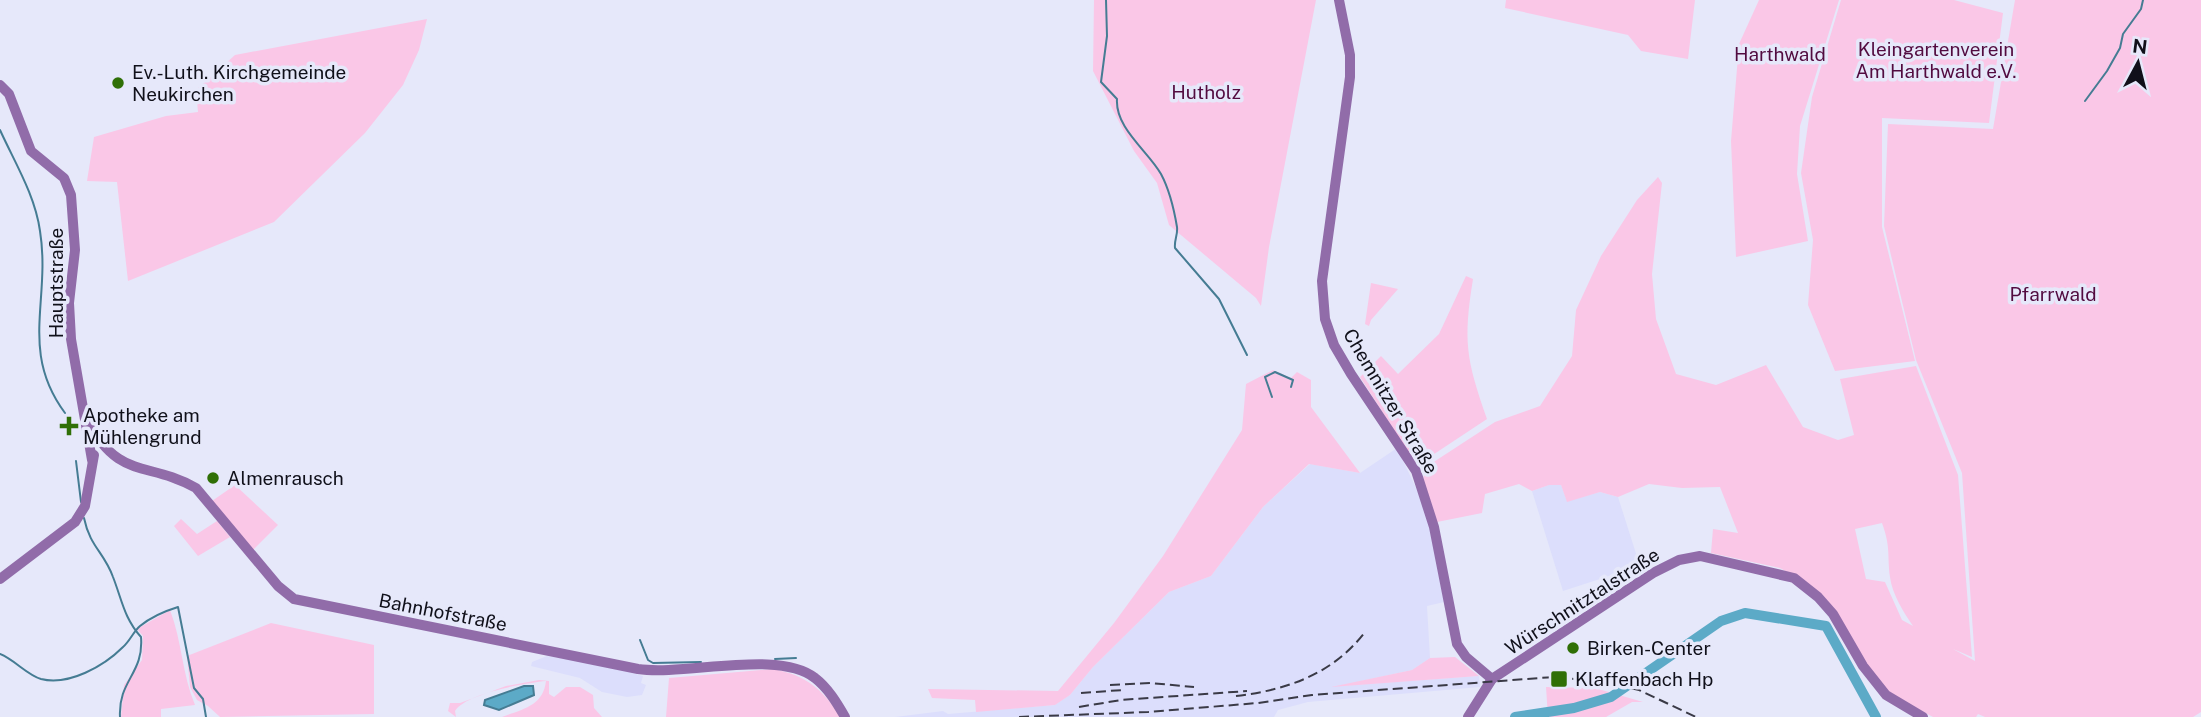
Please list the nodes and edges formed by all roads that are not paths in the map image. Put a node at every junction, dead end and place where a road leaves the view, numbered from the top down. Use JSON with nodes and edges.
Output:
{"nodes":[{"id":1,"x":1339,"y":0,"type":"edge"},
{"id":2,"x":0,"y":85,"type":"edge"},
{"id":3,"x":87,"y":420,"type":"junction"},
{"id":4,"x":100,"y":442,"type":"junction"},
{"id":5,"x":92,"y":460,"type":"junction"},
{"id":6,"x":0,"y":579,"type":"edge"},
{"id":7,"x":1492,"y":679,"type":"junction"},
{"id":8,"x":1472,"y":713,"type":"edge"},
{"id":9,"x":845,"y":717,"type":"edge"},
{"id":10,"x":1485,"y":717,"type":"edge"},
{"id":11,"x":1923,"y":717,"type":"edge"}],
"edges":[{"from":1,"to":7,"type":"main road","name":"Chemnitzer Straße"},
{"from":2,"to":3,"type":"main road","name":"Hauptstraße"},
{"from":3,"to":4,"type":"main road","name":"Bahnhofstraße"},
{"from":3,"to":5,"type":"main road","name":"Hauptstraße"},
{"from":4,"to":5,"type":"main road"},
{"from":4,"to":9,"type":"main road","name":"Bahnhofstraße"},
{"from":5,"to":6,"type":"main road"},
{"from":7,"to":8,"type":"main road","name":"Würschnitztalstraße"},
{"from":7,"to":11,"type":"main road","name":"Würschnitztalstraße"},
{"from":8,"to":10,"type":"main road"}]}
